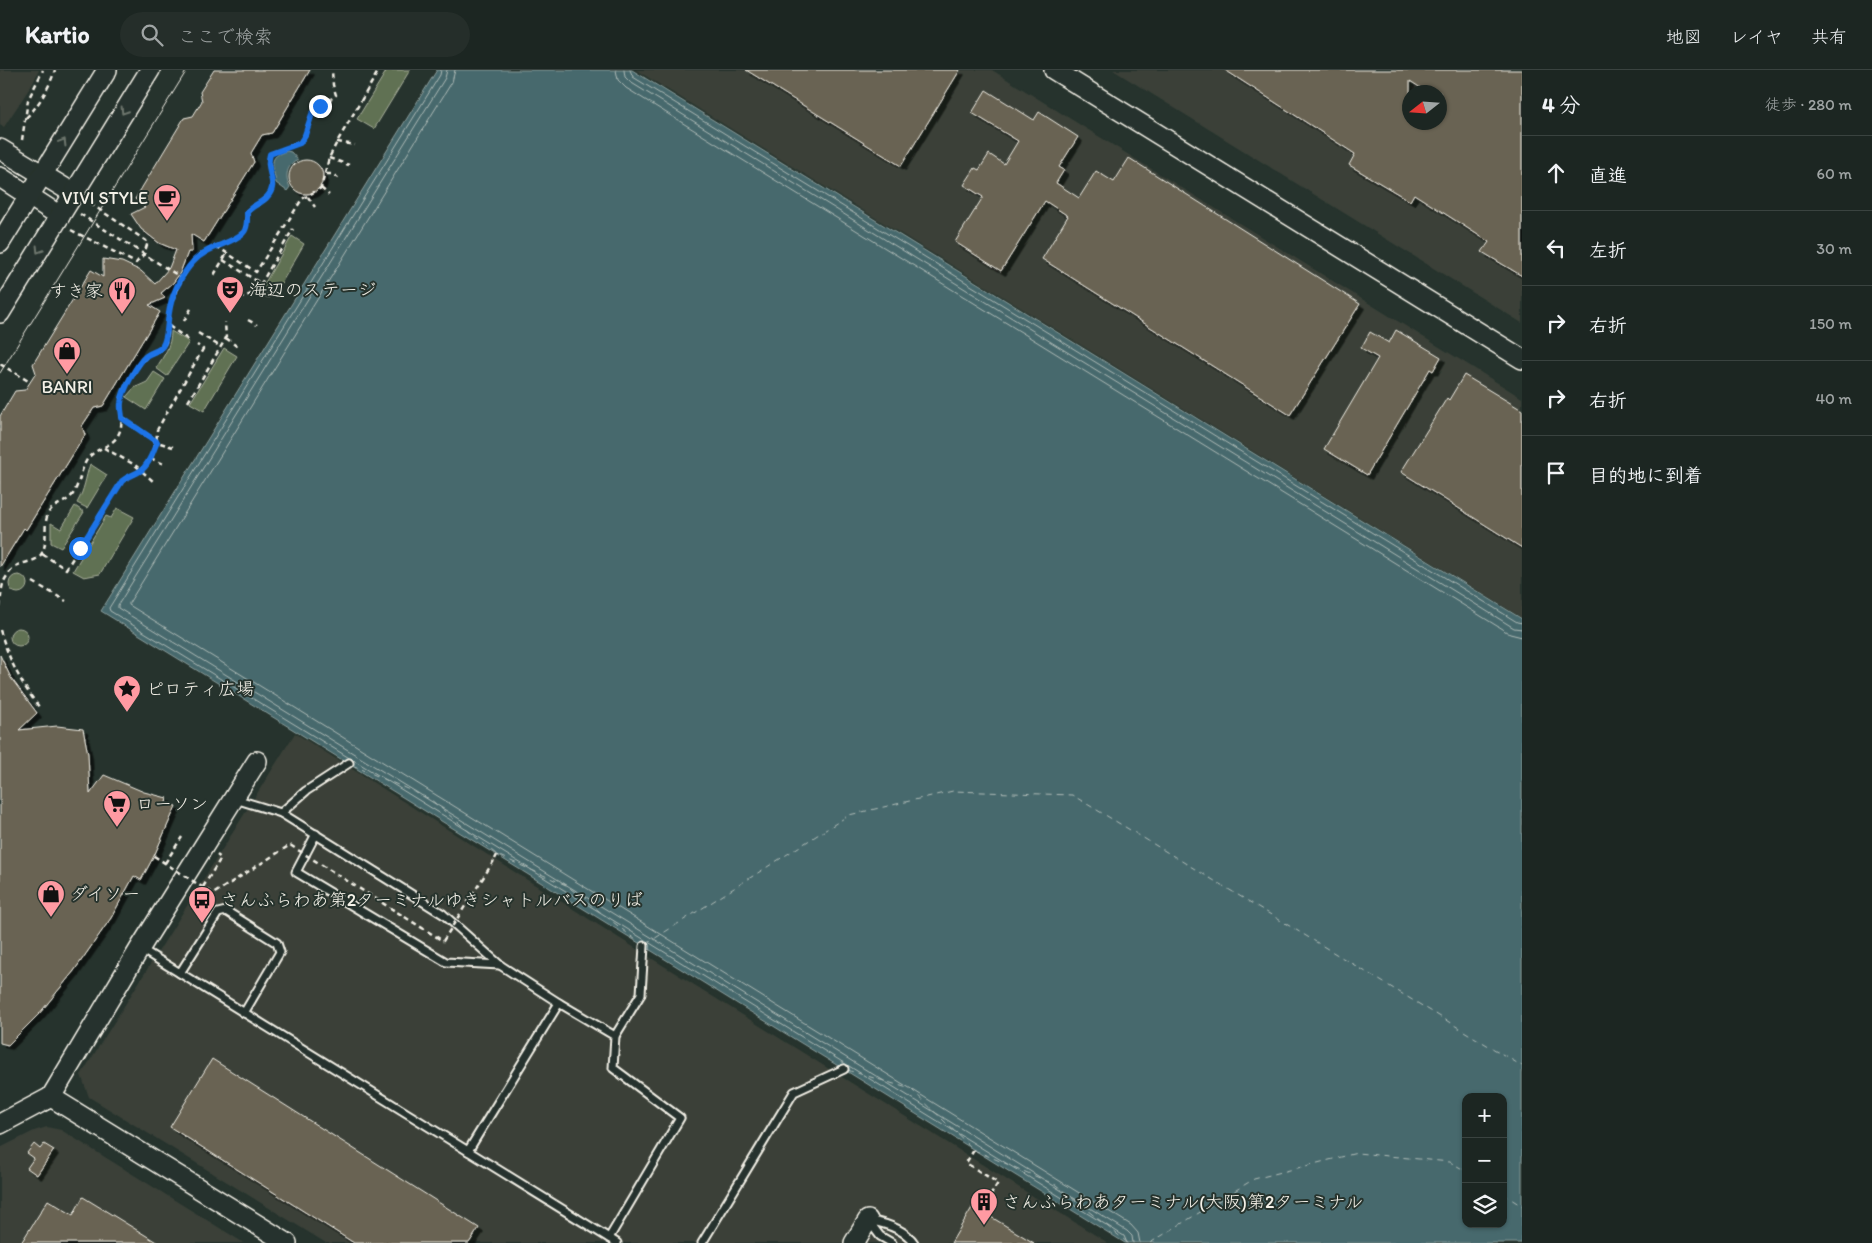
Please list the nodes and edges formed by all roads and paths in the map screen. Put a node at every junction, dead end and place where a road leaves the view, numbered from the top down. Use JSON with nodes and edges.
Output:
{"nodes":[{"id":1,"x":43,"y":70,"type":"edge"},
{"id":2,"x":55,"y":70,"type":"edge"},
{"id":3,"x":107,"y":70,"type":"edge"},
{"id":4,"x":150,"y":70,"type":"edge"},
{"id":5,"x":332,"y":70,"type":"edge"},
{"id":6,"x":379,"y":70,"type":"edge"},
{"id":7,"x":1054,"y":70,"type":"edge"},
{"id":8,"x":25,"y":119,"type":"junction"},
{"id":9,"x":22,"y":140,"type":"dead end"},
{"id":10,"x":337,"y":142,"type":"junction"},
{"id":11,"x":355,"y":145,"type":"dead end"},
{"id":12,"x":0,"y":149,"type":"edge"},
{"id":13,"x":329,"y":158,"type":"junction"},
{"id":14,"x":349,"y":165,"type":"dead end"},
{"id":15,"x":326,"y":174,"type":"junction"},
{"id":16,"x":43,"y":175,"type":"junction"},
{"id":17,"x":0,"y":177,"type":"edge"},
{"id":18,"x":341,"y":180,"type":"dead end"},
{"id":19,"x":321,"y":188,"type":"junction"},
{"id":20,"x":329,"y":195,"type":"dead end"},
{"id":21,"x":29,"y":196,"type":"junction"},
{"id":22,"x":81,"y":197,"type":"junction"},
{"id":23,"x":308,"y":197,"type":"junction"},
{"id":24,"x":315,"y":207,"type":"dead end"},
{"id":25,"x":80,"y":214,"type":"dead end"},
{"id":26,"x":66,"y":223,"type":"junction"},
{"id":27,"x":293,"y":229,"type":"dead end"},
{"id":28,"x":0,"y":243,"type":"edge"},
{"id":29,"x":216,"y":246,"type":"junction"},
{"id":30,"x":227,"y":253,"type":"junction"},
{"id":31,"x":144,"y":254,"type":"junction"},
{"id":32,"x":223,"y":260,"type":"junction"},
{"id":33,"x":214,"y":276,"type":"dead end"},
{"id":34,"x":182,"y":278,"type":"junction"},
{"id":35,"x":260,"y":284,"type":"junction"},
{"id":36,"x":256,"y":292,"type":"junction"},
{"id":37,"x":270,"y":297,"type":"dead end"},
{"id":38,"x":239,"y":299,"type":"dead end"},
{"id":39,"x":192,"y":307,"type":"dead end"},
{"id":40,"x":0,"y":313,"type":"edge"},
{"id":41,"x":248,"y":320,"type":"dead end"},
{"id":42,"x":184,"y":322,"type":"dead end"},
{"id":43,"x":225,"y":322,"type":"dead end"},
{"id":44,"x":257,"y":325,"type":"dead end"},
{"id":45,"x":169,"y":326,"type":"junction"},
{"id":46,"x":198,"y":333,"type":"dead end"},
{"id":47,"x":226,"y":338,"type":"junction"},
{"id":48,"x":190,"y":340,"type":"dead end"},
{"id":49,"x":197,"y":345,"type":"dead end"},
{"id":50,"x":221,"y":347,"type":"junction"},
{"id":51,"x":239,"y":348,"type":"dead end"},
{"id":52,"x":1522,"y":359,"type":"edge"},
{"id":53,"x":0,"y":364,"type":"edge"},
{"id":54,"x":30,"y":382,"type":"dead end"},
{"id":55,"x":188,"y":402,"type":"dead end"},
{"id":56,"x":122,"y":418,"type":"junction"},
{"id":57,"x":157,"y":442,"type":"junction"},
{"id":58,"x":173,"y":447,"type":"dead end"},
{"id":59,"x":103,"y":448,"type":"junction"},
{"id":60,"x":150,"y":458,"type":"junction"},
{"id":61,"x":166,"y":465,"type":"dead end"},
{"id":62,"x":141,"y":471,"type":"junction"},
{"id":63,"x":154,"y":482,"type":"dead end"},
{"id":64,"x":42,"y":554,"type":"junction"},
{"id":65,"x":33,"y":582,"type":"dead end"},
{"id":66,"x":66,"y":601,"type":"dead end"},
{"id":67,"x":0,"y":607,"type":"edge"},
{"id":68,"x":0,"y":630,"type":"edge"},
{"id":69,"x":40,"y":708,"type":"dead end"},
{"id":70,"x":257,"y":761,"type":"dead end"},
{"id":71,"x":349,"y":763,"type":"dead end"},
{"id":72,"x":233,"y":798,"type":"junction"},
{"id":73,"x":281,"y":813,"type":"junction"},
{"id":74,"x":316,"y":834,"type":"junction"},
{"id":75,"x":182,"y":837,"type":"dead end"},
{"id":76,"x":215,"y":854,"type":"dead end"},
{"id":77,"x":497,"y":855,"type":"dead end"},
{"id":78,"x":154,"y":856,"type":"dead end"},
{"id":79,"x":165,"y":863,"type":"junction"},
{"id":80,"x":203,"y":887,"type":"junction"},
{"id":81,"x":644,"y":946,"type":"dead end"},
{"id":82,"x":140,"y":948,"type":"junction"},
{"id":83,"x":500,"y":965,"type":"junction"},
{"id":84,"x":180,"y":973,"type":"junction"},
{"id":85,"x":559,"y":1003,"type":"junction"},
{"id":86,"x":244,"y":1013,"type":"junction"},
{"id":87,"x":615,"y":1036,"type":"junction"},
{"id":88,"x":844,"y":1069,"type":"dead end"},
{"id":89,"x":51,"y":1097,"type":"junction"},
{"id":90,"x":0,"y":1124,"type":"edge"},
{"id":91,"x":974,"y":1150,"type":"dead end"},
{"id":92,"x":468,"y":1151,"type":"junction"},
{"id":93,"x":981,"y":1211,"type":"dead end"},
{"id":94,"x":868,"y":1220,"type":"junction"},
{"id":95,"x":609,"y":1238,"type":"junction"},
{"id":96,"x":287,"y":1243,"type":"edge"},
{"id":97,"x":617,"y":1243,"type":"edge"},
{"id":98,"x":702,"y":1243,"type":"edge"},
{"id":99,"x":854,"y":1243,"type":"edge"},
{"id":100,"x":892,"y":1243,"type":"edge"},
{"id":101,"x":914,"y":1243,"type":"edge"}],
"edges":[{"from":1,"to":8,"type":"path"},
{"from":2,"to":8,"type":"path"},
{"from":16,"to":3,"type":"street","one_way":true},
{"from":4,"to":22,"type":"street","one_way":true},
{"from":5,"to":29,"type":"path"},
{"from":6,"to":10,"type":"path"},
{"from":7,"to":52,"type":"street"},
{"from":8,"to":9,"type":"path"},
{"from":10,"to":11,"type":"path"},
{"from":10,"to":13,"type":"path"},
{"from":12,"to":16,"type":"street"},
{"from":13,"to":14,"type":"path"},
{"from":13,"to":15,"type":"path"},
{"from":15,"to":18,"type":"path"},
{"from":15,"to":19,"type":"path"},
{"from":16,"to":21,"type":"street"},
{"from":16,"to":22,"type":"street"},
{"from":17,"to":21,"type":"street"},
{"from":19,"to":20,"type":"path"},
{"from":19,"to":23,"type":"path"},
{"from":21,"to":26,"type":"street"},
{"from":21,"to":28,"type":"street"},
{"from":22,"to":26,"type":"street"},
{"from":22,"to":31,"type":"path"},
{"from":23,"to":24,"type":"path"},
{"from":23,"to":30,"type":"path"},
{"from":25,"to":31,"type":"path"},
{"from":26,"to":31,"type":"path"},
{"from":26,"to":40,"type":"street","one_way":true},
{"from":27,"to":35,"type":"path"},
{"from":29,"to":30,"type":"path"},
{"from":29,"to":34,"type":"path"},
{"from":30,"to":32,"type":"path"},
{"from":31,"to":34,"type":"path"},
{"from":32,"to":33,"type":"path"},
{"from":32,"to":35,"type":"path"},
{"from":34,"to":45,"type":"path"},
{"from":35,"to":36,"type":"path"},
{"from":36,"to":37,"type":"path"},
{"from":36,"to":38,"type":"path"},
{"from":39,"to":42,"type":"path"},
{"from":41,"to":44,"type":"path"},
{"from":43,"to":47,"type":"path"},
{"from":45,"to":48,"type":"path"},
{"from":45,"to":56,"type":"path"},
{"from":46,"to":50,"type":"path"},
{"from":47,"to":50,"type":"path"},
{"from":47,"to":51,"type":"path"},
{"from":49,"to":57,"type":"path"},
{"from":50,"to":55,"type":"path"},
{"from":53,"to":54,"type":"path"},
{"from":56,"to":57,"type":"path"},
{"from":56,"to":59,"type":"path"},
{"from":57,"to":58,"type":"path"},
{"from":57,"to":60,"type":"path"},
{"from":59,"to":62,"type":"path"},
{"from":59,"to":64,"type":"path"},
{"from":60,"to":61,"type":"path"},
{"from":60,"to":62,"type":"path"},
{"from":62,"to":63,"type":"path"},
{"from":62,"to":64,"type":"path"},
{"from":64,"to":67,"type":"path"},
{"from":65,"to":66,"type":"path"},
{"from":68,"to":69,"type":"path"},
{"from":70,"to":72,"type":"street"},
{"from":71,"to":73,"type":"lane"},
{"from":72,"to":73,"type":"lane"},
{"from":72,"to":82,"type":"street"},
{"from":73,"to":74,"type":"lane"},
{"from":74,"to":83,"type":"lane"},
{"from":74,"to":83,"type":"lane"},
{"from":75,"to":79,"type":"path"},
{"from":76,"to":80,"type":"path"},
{"from":77,"to":80,"type":"path","bridge":true},
{"from":78,"to":79,"type":"path","bridge":true},
{"from":79,"to":80,"type":"path","bridge":true},
{"from":81,"to":87,"type":"lane"},
{"from":82,"to":84,"type":"lane"},
{"from":82,"to":89,"type":"street"},
{"from":83,"to":85,"type":"lane"},
{"from":84,"to":86,"type":"lane"},
{"from":84,"to":86,"type":"lane"},
{"from":85,"to":87,"type":"lane"},
{"from":85,"to":92,"type":"lane"},
{"from":86,"to":92,"type":"lane"},
{"from":87,"to":95,"type":"lane"},
{"from":88,"to":98,"type":"lane"},
{"from":89,"to":90,"type":"street"},
{"from":89,"to":96,"type":"street"},
{"from":91,"to":93,"type":"path"},
{"from":92,"to":95,"type":"lane"},
{"from":94,"to":99,"type":"street"},
{"from":94,"to":100,"type":"lane"},
{"from":94,"to":101,"type":"lane"},
{"from":95,"to":97,"type":"lane"}]}
